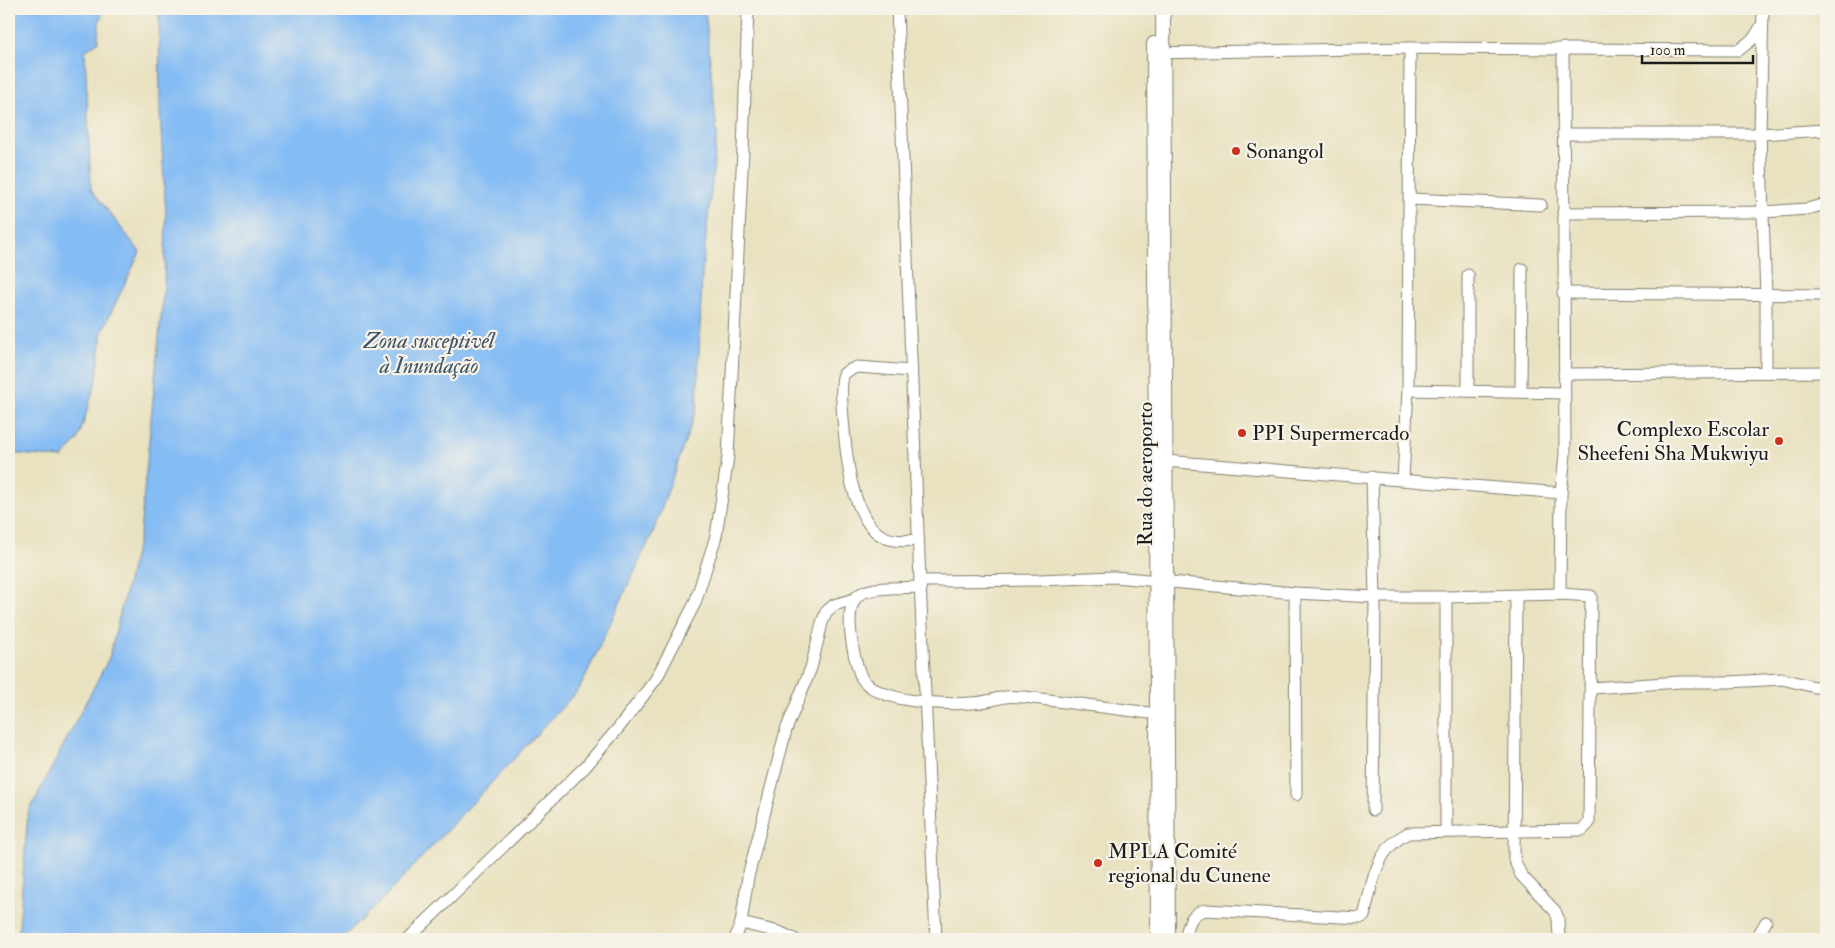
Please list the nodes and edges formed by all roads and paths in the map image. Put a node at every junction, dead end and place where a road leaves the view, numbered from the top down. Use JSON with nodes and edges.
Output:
{"nodes":[{"id":1,"x":748,"y":9,"type":"edge"},
{"id":2,"x":897,"y":9,"type":"edge"},
{"id":3,"x":1153,"y":9,"type":"edge"},
{"id":4,"x":1163,"y":9,"type":"edge"},
{"id":5,"x":1763,"y":9,"type":"edge"},
{"id":6,"x":1762,"y":25,"type":"junction"},
{"id":7,"x":1410,"y":48,"type":"junction"},
{"id":8,"x":1563,"y":48,"type":"junction"},
{"id":9,"x":1158,"y":53,"type":"junction"},
{"id":10,"x":1826,"y":130,"type":"edge"},
{"id":11,"x":1563,"y":134,"type":"junction"},
{"id":12,"x":1760,"y":134,"type":"junction"},
{"id":13,"x":1410,"y":199,"type":"junction"},
{"id":14,"x":1826,"y":204,"type":"edge"},
{"id":15,"x":1541,"y":205,"type":"dead end"},
{"id":16,"x":1763,"y":212,"type":"junction"},
{"id":17,"x":1563,"y":213,"type":"junction"},
{"id":18,"x":1522,"y":269,"type":"dead end"},
{"id":19,"x":1468,"y":275,"type":"dead end"},
{"id":20,"x":1563,"y":293,"type":"junction"},
{"id":21,"x":1766,"y":295,"type":"junction"},
{"id":22,"x":1826,"y":295,"type":"edge"},
{"id":23,"x":911,"y":371,"type":"junction"},
{"id":24,"x":1766,"y":372,"type":"junction"},
{"id":25,"x":1826,"y":372,"type":"edge"},
{"id":26,"x":1564,"y":374,"type":"junction"},
{"id":27,"x":1408,"y":390,"type":"junction"},
{"id":28,"x":1468,"y":390,"type":"junction"},
{"id":29,"x":1522,"y":392,"type":"junction"},
{"id":30,"x":1564,"y":393,"type":"junction"},
{"id":31,"x":1165,"y":461,"type":"junction"},
{"id":32,"x":1372,"y":478,"type":"junction"},
{"id":33,"x":1402,"y":479,"type":"junction"},
{"id":34,"x":1561,"y":493,"type":"junction"},
{"id":35,"x":918,"y":540,"type":"junction"},
{"id":36,"x":1160,"y":582,"type":"junction"},
{"id":37,"x":920,"y":584,"type":"junction"},
{"id":38,"x":1295,"y":593,"type":"junction"},
{"id":39,"x":1560,"y":594,"type":"junction"},
{"id":40,"x":1516,"y":596,"type":"junction"},
{"id":41,"x":1375,"y":597,"type":"junction"},
{"id":42,"x":1446,"y":597,"type":"junction"},
{"id":43,"x":854,"y":599,"type":"junction"},
{"id":44,"x":1591,"y":688,"type":"junction"},
{"id":45,"x":1826,"y":688,"type":"edge"},
{"id":46,"x":926,"y":702,"type":"junction"},
{"id":47,"x":1156,"y":714,"type":"junction"},
{"id":48,"x":1296,"y":795,"type":"dead end"},
{"id":49,"x":1373,"y":810,"type":"dead end"},
{"id":50,"x":1514,"y":831,"type":"junction"},
{"id":51,"x":1446,"y":832,"type":"junction"},
{"id":52,"x":1766,"y":922,"type":"dead end"},
{"id":53,"x":741,"y":923,"type":"junction"},
{"id":54,"x":408,"y":939,"type":"edge"},
{"id":55,"x":735,"y":939,"type":"edge"},
{"id":56,"x":794,"y":939,"type":"edge"},
{"id":57,"x":936,"y":939,"type":"edge"},
{"id":58,"x":1158,"y":939,"type":"edge"},
{"id":59,"x":1168,"y":939,"type":"edge"},
{"id":60,"x":1185,"y":939,"type":"edge"},
{"id":61,"x":1559,"y":939,"type":"edge"},
{"id":62,"x":1756,"y":939,"type":"edge"}],
"edges":[{"from":1,"to":54,"type":"street"},
{"from":2,"to":23,"type":"street"},
{"from":3,"to":9,"type":"main road","name":"Rua do aeroporto"},
{"from":4,"to":9,"type":"main road","name":"Rua do aeroporto"},
{"from":5,"to":6,"type":"street"},
{"from":6,"to":8,"type":"street"},
{"from":6,"to":12,"type":"street"},
{"from":7,"to":8,"type":"street"},
{"from":7,"to":9,"type":"street"},
{"from":7,"to":13,"type":"street"},
{"from":8,"to":11,"type":"street"},
{"from":9,"to":31,"type":"main road","name":"Rua do aeroporto"},
{"from":9,"to":36,"type":"main road","name":"Rua do aeroporto"},
{"from":10,"to":12,"type":"street"},
{"from":11,"to":12,"type":"street"},
{"from":11,"to":17,"type":"street"},
{"from":12,"to":16,"type":"street"},
{"from":13,"to":15,"type":"street"},
{"from":13,"to":27,"type":"street"},
{"from":14,"to":16,"type":"street"},
{"from":16,"to":17,"type":"street"},
{"from":16,"to":21,"type":"street"},
{"from":17,"to":20,"type":"street"},
{"from":18,"to":29,"type":"street"},
{"from":19,"to":28,"type":"street"},
{"from":20,"to":21,"type":"street"},
{"from":20,"to":26,"type":"street"},
{"from":21,"to":22,"type":"street"},
{"from":21,"to":24,"type":"street"},
{"from":23,"to":35,"type":"street"},
{"from":23,"to":35,"type":"street"},
{"from":24,"to":25,"type":"street"},
{"from":24,"to":26,"type":"street"},
{"from":26,"to":30,"type":"street"},
{"from":27,"to":28,"type":"street"},
{"from":27,"to":33,"type":"street"},
{"from":28,"to":29,"type":"street"},
{"from":29,"to":30,"type":"street"},
{"from":30,"to":34,"type":"street"},
{"from":31,"to":32,"type":"street"},
{"from":31,"to":36,"type":"main road","name":"Rua do aeroporto"},
{"from":32,"to":33,"type":"street"},
{"from":32,"to":41,"type":"street"},
{"from":33,"to":34,"type":"street"},
{"from":34,"to":39,"type":"street"},
{"from":35,"to":37,"type":"street"},
{"from":36,"to":37,"type":"street"},
{"from":36,"to":38,"type":"street"},
{"from":36,"to":47,"type":"main road","name":"Rua do aeroporto"},
{"from":36,"to":59,"type":"main road","name":"Rua do aeroporto"},
{"from":37,"to":43,"type":"street"},
{"from":37,"to":46,"type":"street"},
{"from":38,"to":41,"type":"street"},
{"from":38,"to":48,"type":"street"},
{"from":39,"to":40,"type":"street"},
{"from":39,"to":44,"type":"street"},
{"from":40,"to":42,"type":"street"},
{"from":40,"to":50,"type":"street"},
{"from":41,"to":42,"type":"street"},
{"from":41,"to":49,"type":"street"},
{"from":42,"to":51,"type":"street"},
{"from":43,"to":46,"type":"street"},
{"from":43,"to":53,"type":"street"},
{"from":44,"to":45,"type":"street"},
{"from":44,"to":50,"type":"street"},
{"from":46,"to":47,"type":"street"},
{"from":46,"to":57,"type":"street"},
{"from":47,"to":58,"type":"main road","name":"Rua do aeroporto"},
{"from":50,"to":51,"type":"street"},
{"from":50,"to":61,"type":"street"},
{"from":51,"to":60,"type":"street"},
{"from":52,"to":62,"type":"street"},
{"from":53,"to":55,"type":"street"},
{"from":53,"to":56,"type":"street"}]}
